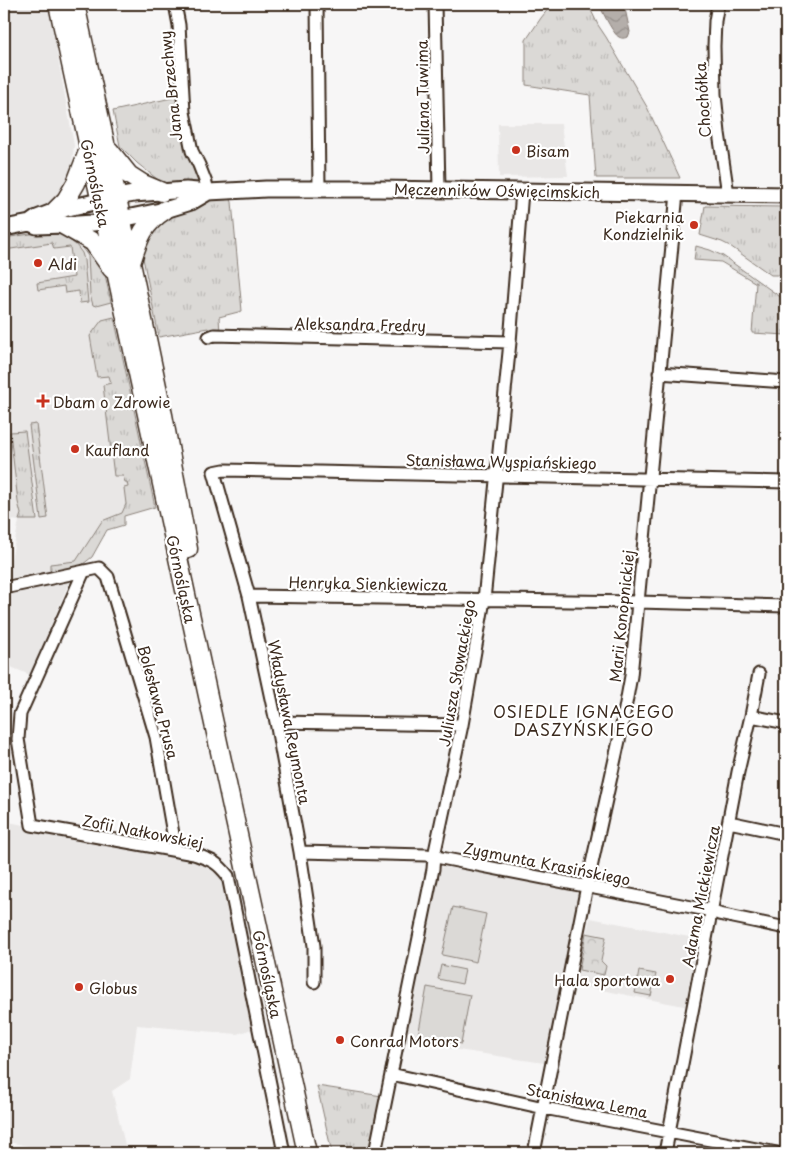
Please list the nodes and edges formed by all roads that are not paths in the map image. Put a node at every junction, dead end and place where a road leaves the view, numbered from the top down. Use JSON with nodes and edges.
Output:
{"nodes":[{"id":1,"x":58,"y":4,"type":"edge"},
{"id":2,"x":74,"y":4,"type":"edge"},
{"id":3,"x":176,"y":4,"type":"edge"},
{"id":4,"x":316,"y":4,"type":"edge"},
{"id":5,"x":436,"y":4,"type":"edge"},
{"id":6,"x":718,"y":4,"type":"edge"},
{"id":7,"x":97,"y":148,"type":"junction"},
{"id":8,"x":319,"y":189,"type":"junction"},
{"id":9,"x":439,"y":190,"type":"junction"},
{"id":10,"x":522,"y":191,"type":"junction"},
{"id":11,"x":162,"y":192,"type":"junction"},
{"id":12,"x":208,"y":192,"type":"junction"},
{"id":13,"x":677,"y":193,"type":"junction"},
{"id":14,"x":728,"y":194,"type":"junction"},
{"id":15,"x":786,"y":195,"type":"edge"},
{"id":16,"x":109,"y":199,"type":"junction"},
{"id":17,"x":165,"y":210,"type":"junction"},
{"id":18,"x":59,"y":218,"type":"junction"},
{"id":19,"x":113,"y":221,"type":"junction"},
{"id":20,"x":4,"y":228,"type":"edge"},
{"id":21,"x":131,"y":263,"type":"junction"},
{"id":22,"x":116,"y":276,"type":"junction"},
{"id":23,"x":209,"y":337,"type":"dead end"},
{"id":24,"x":510,"y":342,"type":"junction"},
{"id":25,"x":659,"y":373,"type":"junction"},
{"id":26,"x":786,"y":382,"type":"edge"},
{"id":27,"x":214,"y":472,"type":"joint"},
{"id":28,"x":497,"y":476,"type":"junction"},
{"id":29,"x":650,"y":480,"type":"junction"},
{"id":30,"x":786,"y":482,"type":"edge"},
{"id":31,"x":84,"y":571,"type":"junction"},
{"id":32,"x":4,"y":588,"type":"edge"},
{"id":33,"x":248,"y":596,"type":"junction"},
{"id":34,"x":484,"y":600,"type":"junction"},
{"id":35,"x":638,"y":602,"type":"junction"},
{"id":36,"x":786,"y":606,"type":"edge"},
{"id":37,"x":758,"y":674,"type":"dead end"},
{"id":38,"x":751,"y":716,"type":"junction"},
{"id":39,"x":276,"y":722,"type":"junction"},
{"id":40,"x":786,"y":723,"type":"edge"},
{"id":41,"x":462,"y":725,"type":"junction"},
{"id":42,"x":729,"y":822,"type":"junction"},
{"id":43,"x":786,"y":834,"type":"edge"},
{"id":44,"x":176,"y":851,"type":"junction"},
{"id":45,"x":300,"y":852,"type":"junction"},
{"id":46,"x":434,"y":856,"type":"junction"},
{"id":47,"x":587,"y":886,"type":"junction"},
{"id":48,"x":712,"y":910,"type":"junction"},
{"id":49,"x":786,"y":928,"type":"edge"},
{"id":50,"x":314,"y":982,"type":"dead end"},
{"id":51,"x":391,"y":1074,"type":"junction"},
{"id":52,"x":544,"y":1108,"type":"junction"},
{"id":53,"x":669,"y":1132,"type":"junction"},
{"id":54,"x":284,"y":1153,"type":"edge"},
{"id":55,"x":307,"y":1153,"type":"edge"},
{"id":56,"x":319,"y":1153,"type":"edge"},
{"id":57,"x":375,"y":1153,"type":"edge"},
{"id":58,"x":534,"y":1153,"type":"edge"},
{"id":59,"x":665,"y":1153,"type":"edge"},
{"id":60,"x":777,"y":1153,"type":"edge"}],
"edges":[{"from":1,"to":7,"type":"main road","name":"Górnośląska"},
{"from":2,"to":7,"type":"main road","name":"Górnośląska"},
{"from":3,"to":12,"type":"street","name":"Jana Brzechwy"},
{"from":4,"to":8,"type":"street"},
{"from":5,"to":9,"type":"street","name":"Juliana Tuwima"},
{"from":6,"to":14,"type":"street","name":"Chochółka"},
{"from":7,"to":11,"type":"main road"},
{"from":7,"to":16,"type":"main road","name":"Górnośląska"},
{"from":7,"to":18,"type":"main road"},
{"from":8,"to":9,"type":"main road","name":"Męczenników Oświęcimskich"},
{"from":8,"to":12,"type":"main road","name":"Męczenników Oświęcimskich"},
{"from":9,"to":10,"type":"main road","name":"Męczenników Oświęcimskich"},
{"from":10,"to":13,"type":"main road","name":"Męczenników Oświęcimskich"},
{"from":10,"to":24,"type":"street","name":"Juliusza Słowackiego"},
{"from":11,"to":12,"type":"main road","name":"Męczenników Oświęcimskich"},
{"from":11,"to":16,"type":"main road","name":"Męczenników Oświęcimskich"},
{"from":12,"to":17,"type":"main road","name":"Męczenników Oświęcimskich"},
{"from":13,"to":14,"type":"main road","name":"Męczenników Oświęcimskich"},
{"from":13,"to":25,"type":"street","name":"Marii Konopnickiej"},
{"from":14,"to":15,"type":"main road","name":"Męczenników Oświęcimskich"},
{"from":16,"to":18,"type":"main road","name":"Męczenników Oświęcimskich"},
{"from":16,"to":19,"type":"main road","name":"Górnośląska"},
{"from":17,"to":19,"type":"main road","name":"Męczenników Oświęcimskich"},
{"from":17,"to":21,"type":"main road"},
{"from":18,"to":19,"type":"main road","name":"Męczenników Oświęcimskich"},
{"from":18,"to":20,"type":"main road","name":"Męczenników Oświęcimskich"},
{"from":18,"to":22,"type":"main road"},
{"from":19,"to":21,"type":"main road","name":"Górnośląska"},
{"from":19,"to":22,"type":"main road","name":"Górnośląska"},
{"from":21,"to":56,"type":"main road","name":"Górnośląska"},
{"from":22,"to":55,"type":"main road","name":"Górnośląska"},
{"from":23,"to":24,"type":"street","name":"Aleksandra Fredry"},
{"from":24,"to":28,"type":"street","name":"Juliusza Słowackiego"},
{"from":25,"to":26,"type":"street"},
{"from":25,"to":29,"type":"street","name":"Marii Konopnickiej"},
{"from":27,"to":28,"type":"street","name":"Stanisława Wyspiańskiego"},
{"from":27,"to":33,"type":"street","name":"Władysława Reymonta"},
{"from":28,"to":29,"type":"street","name":"Stanisława Wyspiańskiego"},
{"from":28,"to":34,"type":"street","name":"Juliusza Słowackiego"},
{"from":29,"to":30,"type":"street","name":"Stanisława Wyspiańskiego"},
{"from":29,"to":35,"type":"street","name":"Marii Konopnickiej"},
{"from":31,"to":32,"type":"street"},
{"from":31,"to":44,"type":"street","name":"Bolesława Prusa"},
{"from":31,"to":44,"type":"street","name":"Zofii Nałkowskiej"},
{"from":33,"to":34,"type":"street","name":"Henryka Sienkiewicza"},
{"from":33,"to":39,"type":"street","name":"Władysława Reymonta"},
{"from":34,"to":35,"type":"street","name":"Henryka Sienkiewicza"},
{"from":34,"to":41,"type":"street","name":"Juliusza Słowackiego"},
{"from":35,"to":36,"type":"street","name":"Henryka Sienkiewicza"},
{"from":35,"to":47,"type":"street","name":"Marii Konopnickiej"},
{"from":37,"to":38,"type":"street","name":"Adama Mickiewicza"},
{"from":38,"to":40,"type":"street"},
{"from":38,"to":42,"type":"street","name":"Adama Mickiewicza"},
{"from":39,"to":41,"type":"street"},
{"from":39,"to":45,"type":"street","name":"Władysława Reymonta"},
{"from":41,"to":46,"type":"street","name":"Juliusza Słowackiego"},
{"from":42,"to":43,"type":"street"},
{"from":42,"to":48,"type":"street","name":"Adama Mickiewicza"},
{"from":44,"to":54,"type":"street","name":"Zofii Nałkowskiej"},
{"from":45,"to":46,"type":"street","name":"Zygmunta Krasińskiego"},
{"from":45,"to":50,"type":"street","name":"Władysława Reymonta"},
{"from":46,"to":47,"type":"street","name":"Zygmunta Krasińskiego"},
{"from":46,"to":51,"type":"street","name":"Juliusza Słowackiego"},
{"from":47,"to":48,"type":"street","name":"Zygmunta Krasińskiego"},
{"from":47,"to":52,"type":"street","name":"Marii Konopnickiej"},
{"from":48,"to":49,"type":"street","name":"Zygmunta Krasińskiego"},
{"from":48,"to":53,"type":"street","name":"Adama Mickiewicza"},
{"from":51,"to":52,"type":"street","name":"Stanisława Lema"},
{"from":51,"to":57,"type":"street","name":"Juliusza Słowackiego"},
{"from":52,"to":53,"type":"street","name":"Stanisława Lema"},
{"from":52,"to":58,"type":"street","name":"Marii Konopnickiej"},
{"from":53,"to":59,"type":"street","name":"Adama Mickiewicza"},
{"from":53,"to":60,"type":"street","name":"Stanisława Lema"}]}
